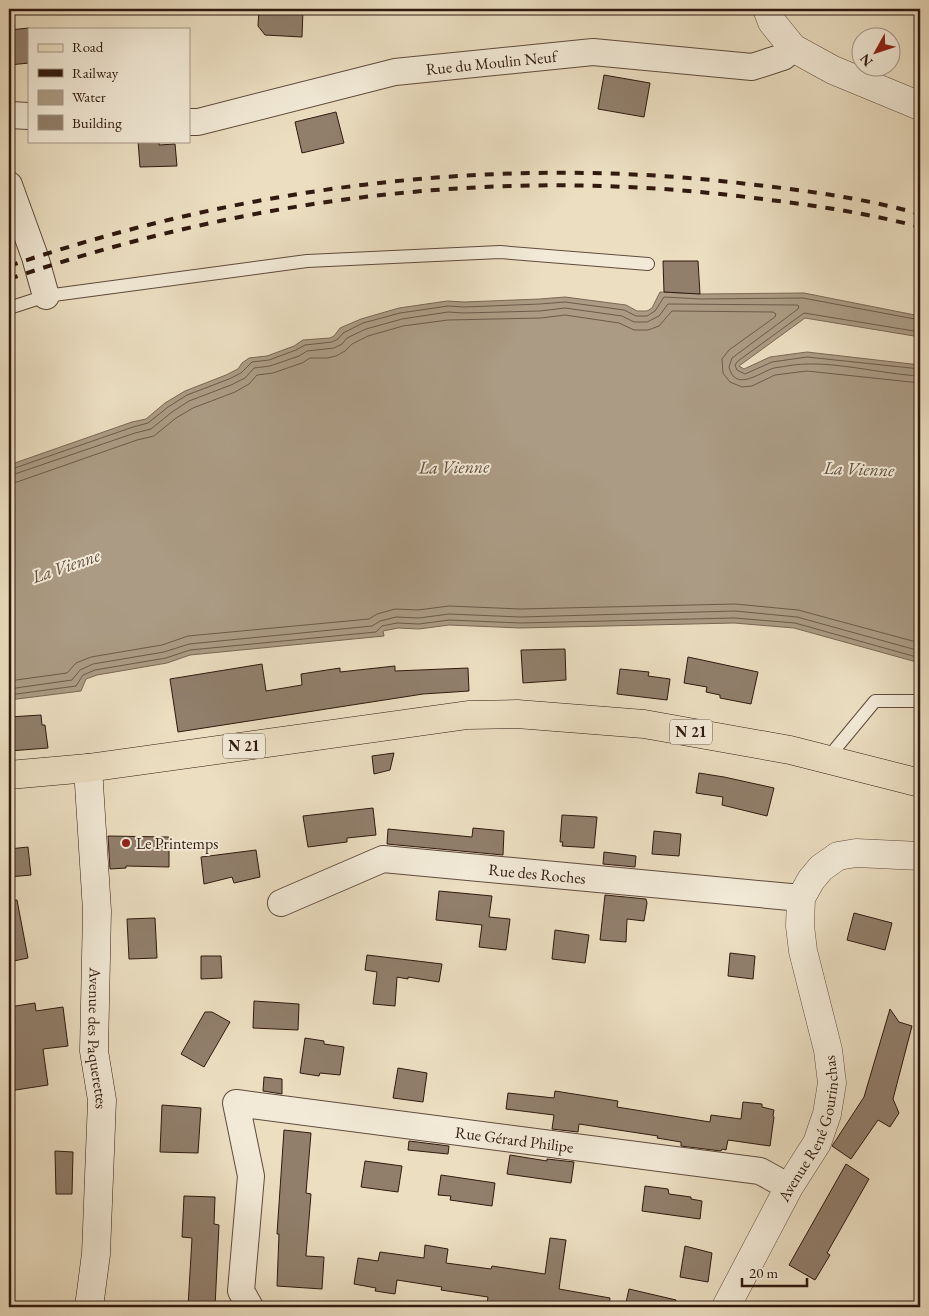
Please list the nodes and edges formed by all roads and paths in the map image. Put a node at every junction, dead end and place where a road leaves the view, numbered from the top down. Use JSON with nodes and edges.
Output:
{"nodes":[{"id":1,"x":766,"y":9,"type":"edge"},
{"id":2,"x":793,"y":48,"type":"junction"},
{"id":3,"x":920,"y":106,"type":"edge"},
{"id":4,"x":9,"y":115,"type":"edge"},
{"id":5,"x":28,"y":116,"type":"edge"},
{"id":6,"x":190,"y":122,"type":"edge"},
{"id":7,"x":9,"y":185,"type":"edge"},
{"id":8,"x":648,"y":264,"type":"dead end"},
{"id":9,"x":46,"y":296,"type":"junction"},
{"id":10,"x":9,"y":308,"type":"edge"},
{"id":11,"x":920,"y":701,"type":"edge"},
{"id":12,"x":826,"y":759,"type":"junction"},
{"id":13,"x":88,"y":768,"type":"junction"},
{"id":14,"x":9,"y":775,"type":"edge"},
{"id":15,"x":920,"y":783,"type":"edge"},
{"id":16,"x":920,"y":856,"type":"edge"},
{"id":17,"x":801,"y":898,"type":"junction"},
{"id":18,"x":281,"y":903,"type":"dead end"},
{"id":19,"x":790,"y":1187,"type":"junction"},
{"id":20,"x":89,"y":1307,"type":"edge"},
{"id":21,"x":250,"y":1307,"type":"edge"},
{"id":22,"x":726,"y":1307,"type":"edge"}],
"edges":[{"from":1,"to":2,"type":"street"},
{"from":2,"to":3,"type":"street"},
{"from":2,"to":6,"type":"street","name":"Rue du Moulin Neuf"},
{"from":4,"to":5,"type":"street"},
{"from":7,"to":9,"type":"street"},
{"from":8,"to":9,"type":"lane"},
{"from":9,"to":10,"type":"lane"},
{"from":11,"to":12,"type":"lane"},
{"from":12,"to":13,"type":"main road","number":"N 21"},
{"from":12,"to":15,"type":"main road","number":"N 21"},
{"from":13,"to":14,"type":"main road","number":"N 21"},
{"from":13,"to":20,"type":"street","name":"Avenue des Paquerettes"},
{"from":16,"to":17,"type":"street","name":"Avenue René Gourinchas"},
{"from":17,"to":18,"type":"street","name":"Rue des Roches"},
{"from":17,"to":19,"type":"street","name":"Avenue René Gourinchas"},
{"from":19,"to":21,"type":"street","name":"Rue Gérard Philipe"},
{"from":19,"to":22,"type":"street","name":"Avenue René Gourinchas"}]}
